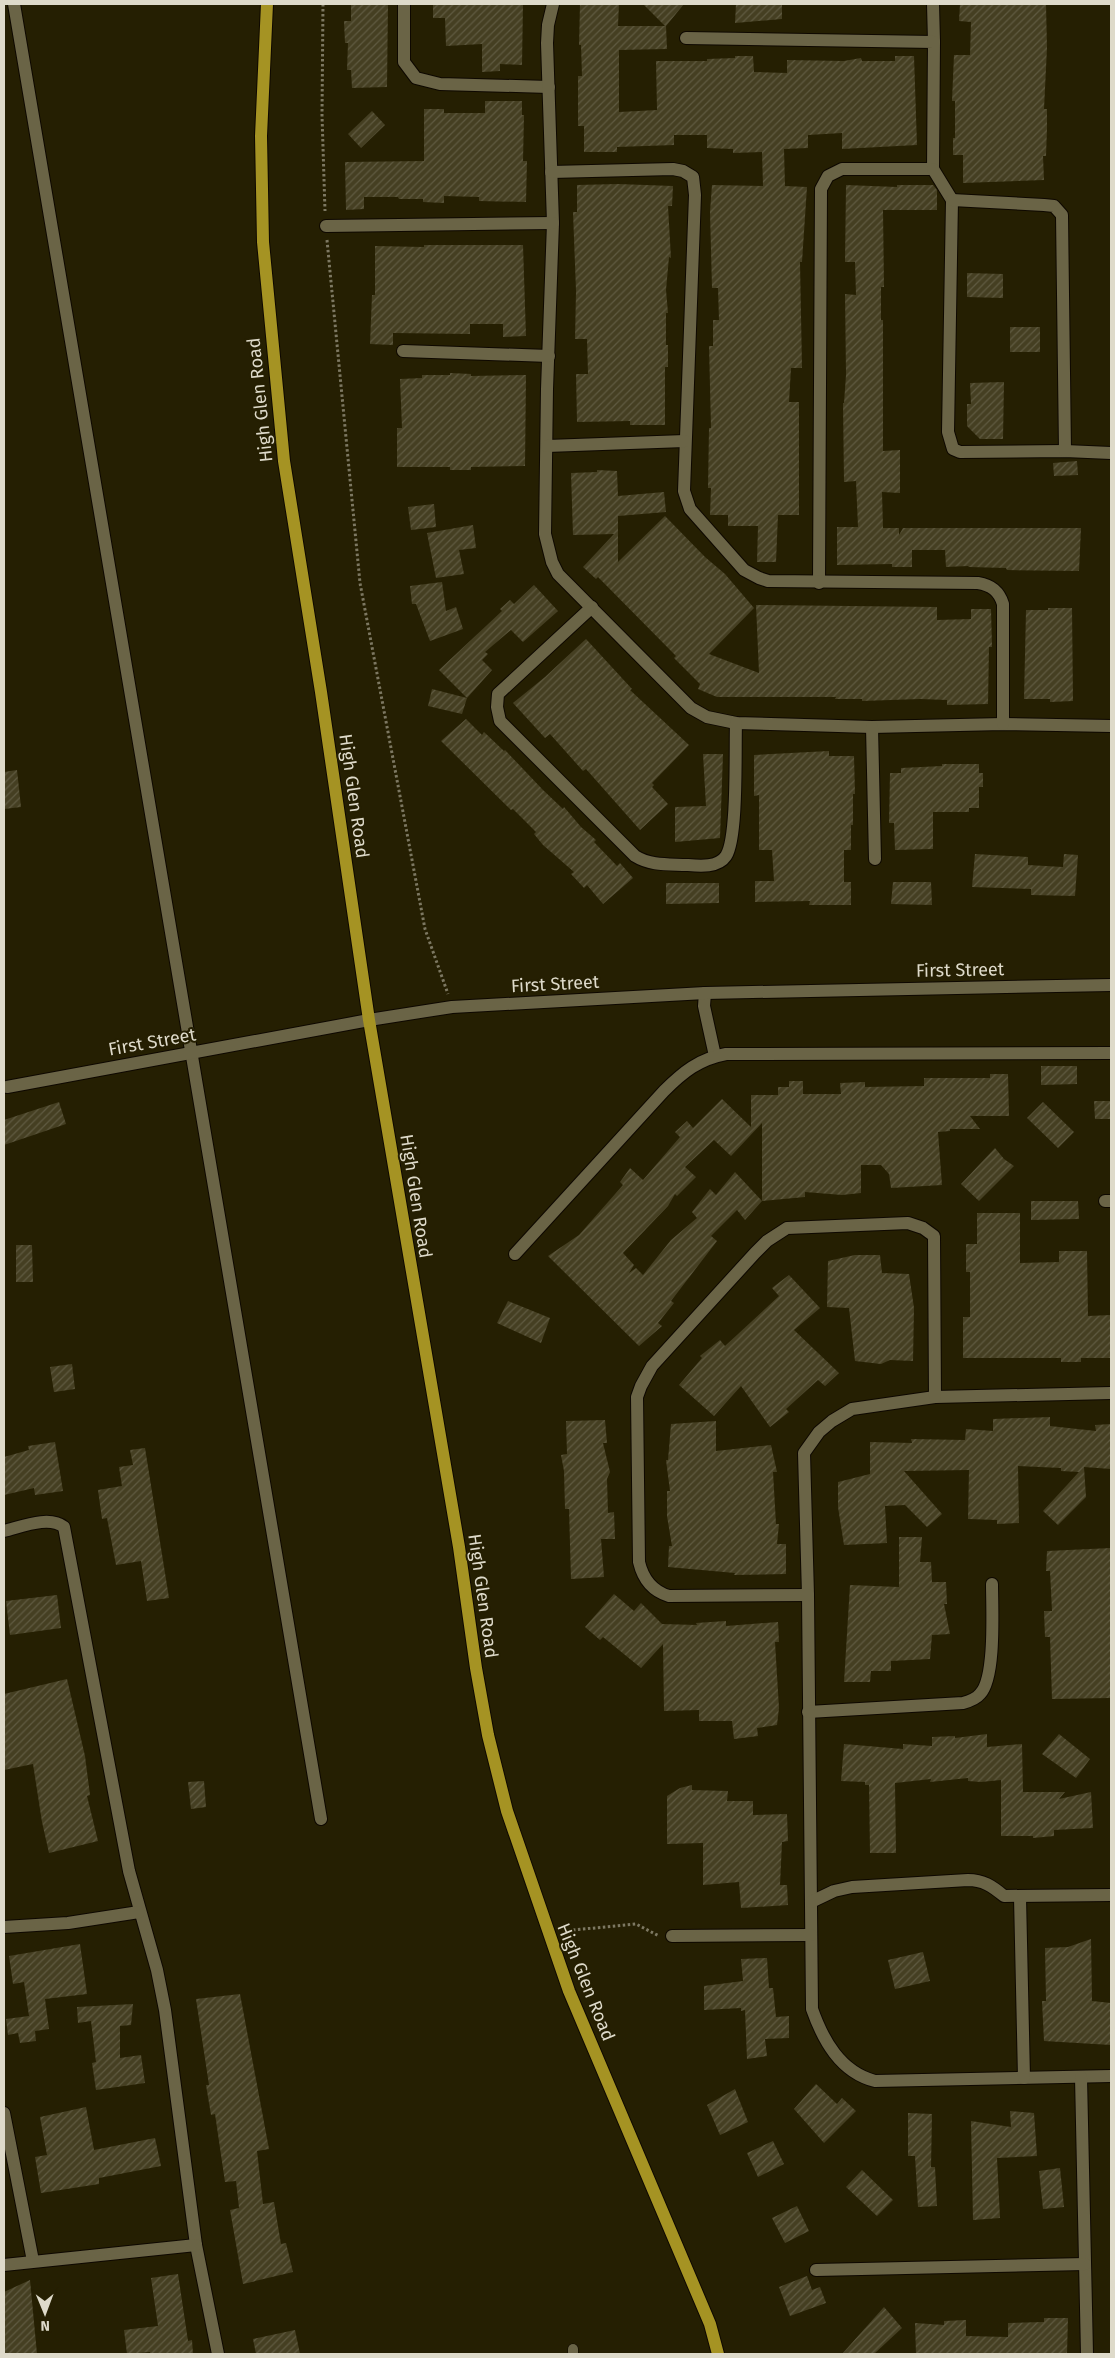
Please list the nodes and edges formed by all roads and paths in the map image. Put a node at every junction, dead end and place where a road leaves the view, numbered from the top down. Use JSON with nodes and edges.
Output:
{"nodes":[{"id":1,"x":14,"y":4,"type":"edge"},
{"id":2,"x":267,"y":4,"type":"edge"},
{"id":3,"x":323,"y":4,"type":"edge"},
{"id":4,"x":404,"y":4,"type":"edge"},
{"id":5,"x":554,"y":4,"type":"edge"},
{"id":6,"x":933,"y":4,"type":"edge"},
{"id":7,"x":686,"y":38,"type":"dead end"},
{"id":8,"x":934,"y":42,"type":"junction"},
{"id":9,"x":549,"y":87,"type":"junction"},
{"id":10,"x":933,"y":169,"type":"junction"},
{"id":11,"x":552,"y":172,"type":"junction"},
{"id":12,"x":952,"y":200,"type":"junction"},
{"id":13,"x":553,"y":223,"type":"junction"},
{"id":14,"x":326,"y":226,"type":"junction"},
{"id":15,"x":404,"y":351,"type":"dead end"},
{"id":16,"x":549,"y":356,"type":"junction"},
{"id":17,"x":685,"y":440,"type":"junction"},
{"id":18,"x":548,"y":446,"type":"junction"},
{"id":19,"x":1065,"y":451,"type":"junction"},
{"id":20,"x":1111,"y":453,"type":"edge"},
{"id":21,"x":819,"y":583,"type":"junction"},
{"id":22,"x":592,"y":607,"type":"junction"},
{"id":23,"x":736,"y":723,"type":"junction"},
{"id":24,"x":1003,"y":724,"type":"junction"},
{"id":25,"x":1111,"y":726,"type":"edge"},
{"id":26,"x":872,"y":727,"type":"junction"},
{"id":27,"x":875,"y":859,"type":"dead end"},
{"id":28,"x":1111,"y":984,"type":"edge"},
{"id":29,"x":705,"y":993,"type":"junction"},
{"id":30,"x":452,"y":1007,"type":"junction"},
{"id":31,"x":369,"y":1020,"type":"junction"},
{"id":32,"x":192,"y":1053,"type":"junction"},
{"id":33,"x":1111,"y":1053,"type":"edge"},
{"id":34,"x":715,"y":1056,"type":"junction"},
{"id":35,"x":7,"y":1087,"type":"dead end"},
{"id":36,"x":515,"y":1254,"type":"dead end"},
{"id":37,"x":1111,"y":1393,"type":"edge"},
{"id":38,"x":935,"y":1397,"type":"junction"},
{"id":39,"x":4,"y":1531,"type":"edge"},
{"id":40,"x":992,"y":1584,"type":"dead end"},
{"id":41,"x":808,"y":1596,"type":"junction"},
{"id":42,"x":808,"y":1712,"type":"junction"},
{"id":43,"x":321,"y":1819,"type":"dead end"},
{"id":44,"x":1111,"y":1895,"type":"edge"},
{"id":45,"x":1020,"y":1897,"type":"junction"},
{"id":46,"x":810,"y":1902,"type":"junction"},
{"id":47,"x":140,"y":1912,"type":"junction"},
{"id":48,"x":4,"y":1927,"type":"edge"},
{"id":49,"x":547,"y":1932,"type":"junction"},
{"id":50,"x":811,"y":1935,"type":"junction"},
{"id":51,"x":672,"y":1936,"type":"joint"},
{"id":52,"x":1111,"y":2076,"type":"edge"},
{"id":53,"x":1081,"y":2077,"type":"junction"},
{"id":54,"x":1024,"y":2078,"type":"junction"},
{"id":55,"x":4,"y":2113,"type":"edge"},
{"id":56,"x":196,"y":2244,"type":"junction"},
{"id":57,"x":33,"y":2261,"type":"junction"},
{"id":58,"x":1085,"y":2264,"type":"junction"},
{"id":59,"x":4,"y":2265,"type":"edge"},
{"id":60,"x":816,"y":2270,"type":"dead end"},
{"id":61,"x":218,"y":2354,"type":"edge"},
{"id":62,"x":718,"y":2354,"type":"edge"},
{"id":63,"x":1087,"y":2354,"type":"edge"}],
"edges":[{"from":1,"to":32,"type":"street"},
{"from":2,"to":31,"type":"main road","name":"High Glen Road"},
{"from":3,"to":14,"type":"path"},
{"from":4,"to":9,"type":"street"},
{"from":5,"to":9,"type":"street"},
{"from":6,"to":8,"type":"street"},
{"from":7,"to":8,"type":"street"},
{"from":8,"to":10,"type":"street"},
{"from":9,"to":11,"type":"street"},
{"from":10,"to":12,"type":"street"},
{"from":10,"to":21,"type":"street"},
{"from":11,"to":13,"type":"street"},
{"from":11,"to":17,"type":"street"},
{"from":12,"to":19,"type":"street"},
{"from":12,"to":19,"type":"street"},
{"from":13,"to":14,"type":"street"},
{"from":13,"to":16,"type":"street"},
{"from":14,"to":30,"type":"path"},
{"from":15,"to":16,"type":"street"},
{"from":16,"to":18,"type":"street"},
{"from":17,"to":18,"type":"street"},
{"from":17,"to":21,"type":"street"},
{"from":18,"to":22,"type":"street"},
{"from":19,"to":20,"type":"street"},
{"from":21,"to":24,"type":"street"},
{"from":22,"to":23,"type":"street"},
{"from":22,"to":23,"type":"street"},
{"from":23,"to":26,"type":"street"},
{"from":24,"to":25,"type":"street"},
{"from":24,"to":26,"type":"street"},
{"from":26,"to":27,"type":"street"},
{"from":28,"to":29,"type":"street","name":"First Street"},
{"from":29,"to":30,"type":"street","name":"First Street"},
{"from":29,"to":34,"type":"street"},
{"from":30,"to":31,"type":"street","name":"First Street"},
{"from":31,"to":32,"type":"street","name":"First Street"},
{"from":31,"to":49,"type":"main road","name":"High Glen Road"},
{"from":32,"to":35,"type":"street","name":"First Street"},
{"from":32,"to":43,"type":"street"},
{"from":33,"to":34,"type":"street"},
{"from":34,"to":36,"type":"street"},
{"from":37,"to":38,"type":"street"},
{"from":38,"to":41,"type":"street"},
{"from":38,"to":41,"type":"street"},
{"from":39,"to":47,"type":"street"},
{"from":40,"to":42,"type":"street"},
{"from":41,"to":42,"type":"street"},
{"from":42,"to":46,"type":"street"},
{"from":44,"to":45,"type":"street"},
{"from":45,"to":46,"type":"street"},
{"from":45,"to":54,"type":"street"},
{"from":46,"to":50,"type":"street"},
{"from":47,"to":48,"type":"street"},
{"from":47,"to":56,"type":"street"},
{"from":49,"to":51,"type":"path"},
{"from":49,"to":62,"type":"main road","name":"High Glen Road"},
{"from":50,"to":51,"type":"street"},
{"from":50,"to":54,"type":"street"},
{"from":52,"to":53,"type":"street"},
{"from":53,"to":54,"type":"street"},
{"from":53,"to":58,"type":"street"},
{"from":55,"to":57,"type":"street"},
{"from":56,"to":57,"type":"street"},
{"from":56,"to":61,"type":"street"},
{"from":57,"to":59,"type":"street"},
{"from":58,"to":60,"type":"street"},
{"from":58,"to":63,"type":"street"}]}
